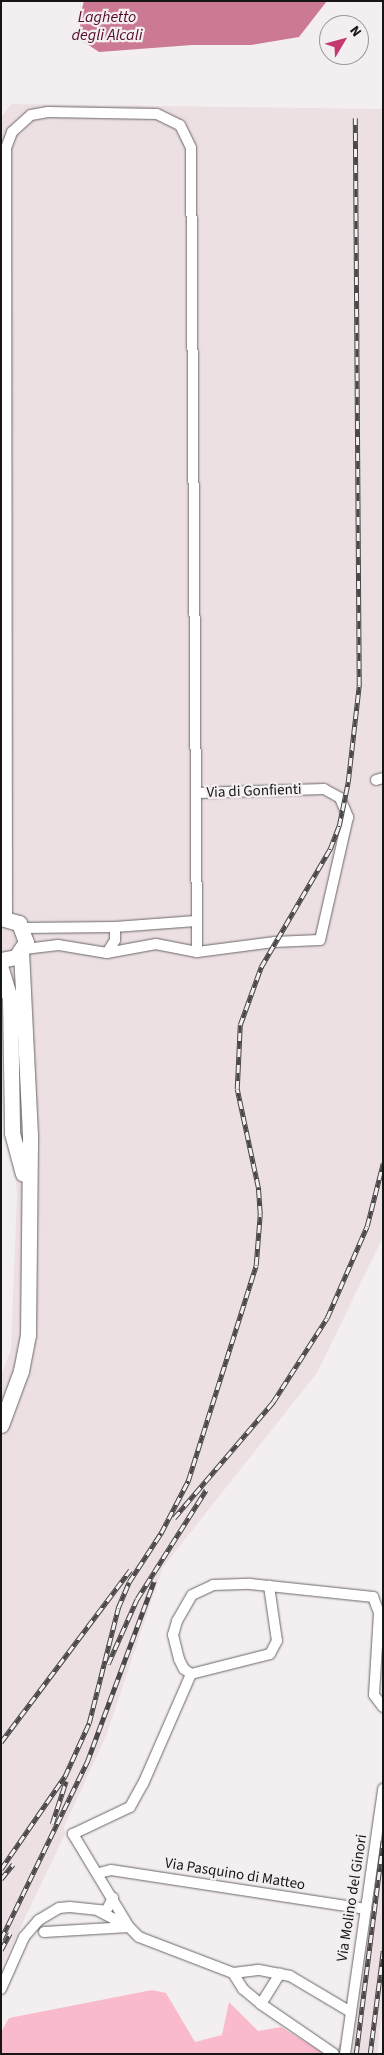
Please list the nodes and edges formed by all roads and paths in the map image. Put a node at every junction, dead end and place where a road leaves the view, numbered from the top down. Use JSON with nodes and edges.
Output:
{"nodes":[{"id":1,"x":197,"y":793,"type":"junction"},
{"id":2,"x":4,"y":917,"type":"edge"},
{"id":3,"x":196,"y":921,"type":"junction"},
{"id":4,"x":115,"y":927,"type":"junction"},
{"id":5,"x":24,"y":928,"type":"junction"},
{"id":6,"x":22,"y":951,"type":"junction"},
{"id":7,"x":197,"y":952,"type":"junction"},
{"id":8,"x":107,"y":954,"type":"junction"},
{"id":9,"x":1,"y":960,"type":"edge"},
{"id":10,"x":1,"y":969,"type":"edge"},
{"id":11,"x":27,"y":1188,"type":"junction"},
{"id":12,"x":6,"y":1396,"type":"edge"},
{"id":13,"x":1,"y":1425,"type":"edge"},
{"id":14,"x":269,"y":1586,"type":"junction"},
{"id":15,"x":191,"y":1674,"type":"junction"},
{"id":16,"x":383,"y":1707,"type":"edge"},
{"id":17,"x":383,"y":1789,"type":"edge"},
{"id":18,"x":99,"y":1873,"type":"junction"},
{"id":19,"x":113,"y":1898,"type":"junction"},
{"id":20,"x":366,"y":1909,"type":"junction"},
{"id":21,"x":99,"y":1912,"type":"junction"},
{"id":22,"x":129,"y":1927,"type":"junction"},
{"id":23,"x":44,"y":1932,"type":"dead end"},
{"id":24,"x":233,"y":1973,"type":"junction"},
{"id":25,"x":280,"y":1973,"type":"junction"},
{"id":26,"x":1,"y":1990,"type":"edge"},
{"id":27,"x":261,"y":2004,"type":"junction"},
{"id":28,"x":349,"y":2011,"type":"junction"},
{"id":29,"x":339,"y":2052,"type":"edge"}],
"edges":[{"from":1,"to":2,"type":"street"},
{"from":1,"to":3,"type":"street","name":"Via di Gonfienti"},
{"from":1,"to":7,"type":"street","name":"Via di Gonfienti"},
{"from":2,"to":5,"type":"street"},
{"from":3,"to":4,"type":"street"},
{"from":3,"to":7,"type":"street","name":"Via di Gonfienti"},
{"from":4,"to":5,"type":"street"},
{"from":4,"to":8,"type":"street"},
{"from":5,"to":6,"type":"street"},
{"from":6,"to":8,"type":"street"},
{"from":6,"to":9,"type":"street"},
{"from":6,"to":11,"type":"street"},
{"from":7,"to":8,"type":"street"},
{"from":10,"to":11,"type":"street"},
{"from":11,"to":12,"type":"street"},
{"from":12,"to":13,"type":"street"},
{"from":14,"to":15,"type":"street"},
{"from":14,"to":15,"type":"street"},
{"from":14,"to":16,"type":"street"},
{"from":15,"to":18,"type":"street"},
{"from":17,"to":20,"type":"street","name":"Via Molino del Ginori"},
{"from":18,"to":19,"type":"street"},
{"from":18,"to":20,"type":"street","name":"Via Pasquino di Matteo"},
{"from":19,"to":21,"type":"street"},
{"from":19,"to":22,"type":"street"},
{"from":20,"to":28,"type":"street","name":"Via Molino del Ginori"},
{"from":21,"to":22,"type":"street"},
{"from":21,"to":26,"type":"street"},
{"from":22,"to":23,"type":"street"},
{"from":22,"to":24,"type":"street"},
{"from":24,"to":25,"type":"street"},
{"from":24,"to":27,"type":"street"},
{"from":25,"to":27,"type":"street"},
{"from":25,"to":28,"type":"street"},
{"from":27,"to":29,"type":"street"},
{"from":28,"to":29,"type":"street","name":"Via Molino del Ginori"}]}
